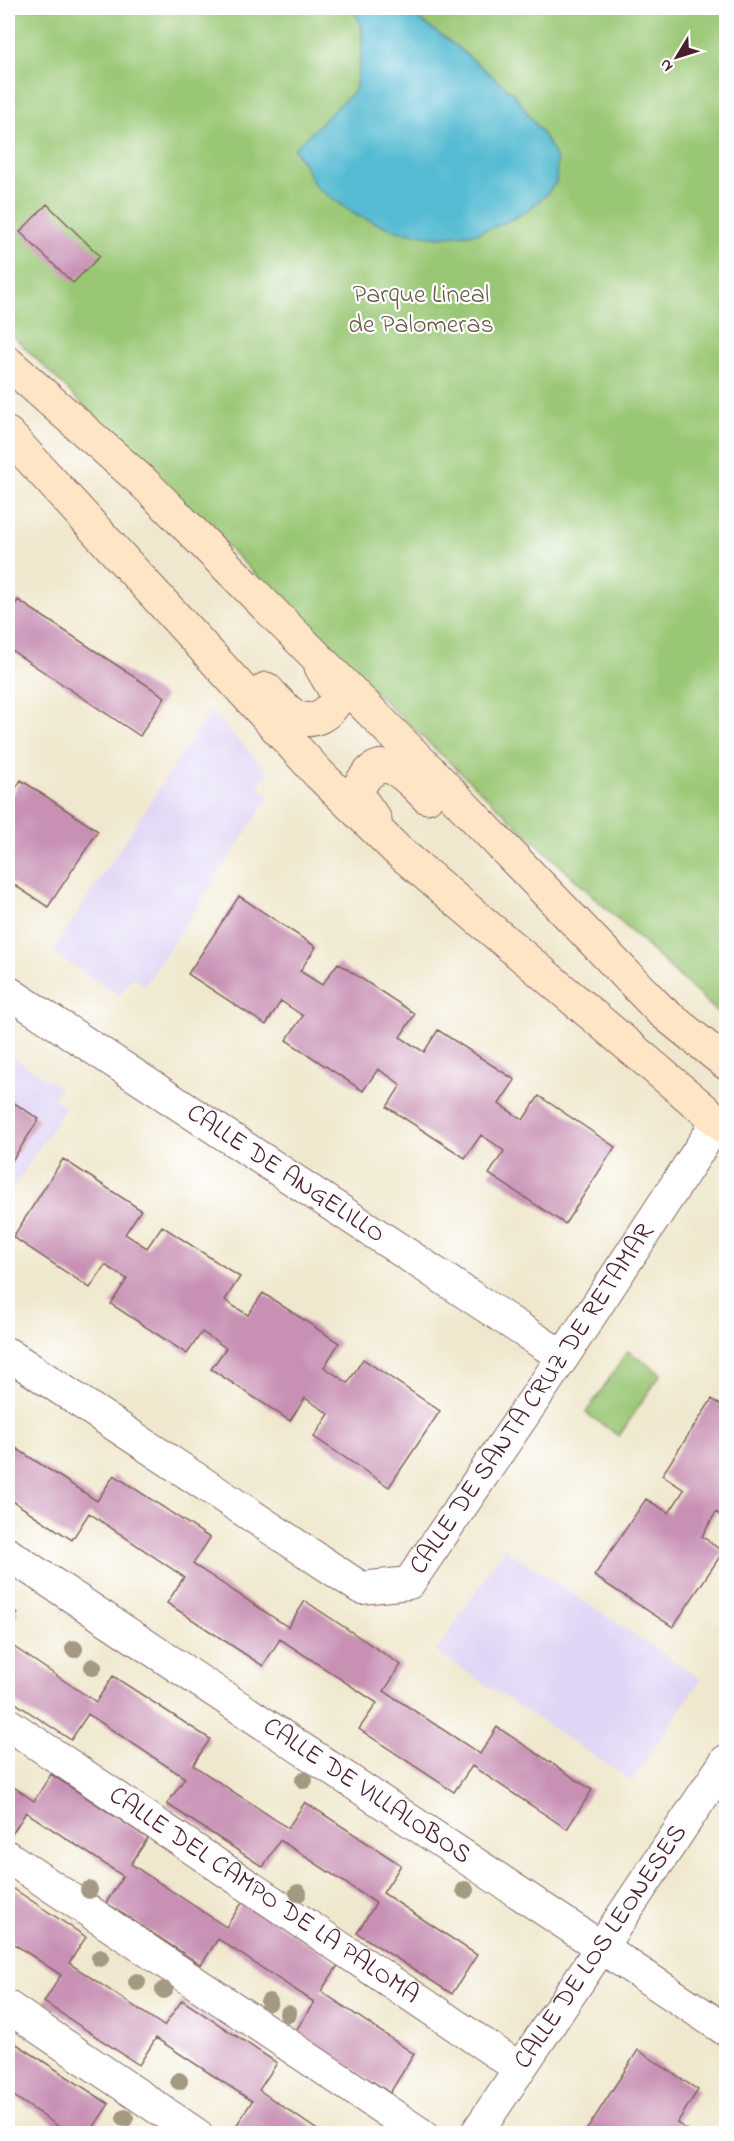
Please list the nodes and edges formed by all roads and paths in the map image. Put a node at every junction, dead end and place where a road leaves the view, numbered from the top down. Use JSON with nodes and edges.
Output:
{"nodes":[{"id":1,"x":8,"y":363,"type":"edge"},
{"id":2,"x":8,"y":437,"type":"edge"},
{"id":3,"x":172,"y":613,"type":"junction"},
{"id":4,"x":313,"y":652,"type":"junction"},
{"id":5,"x":397,"y":850,"type":"junction"},
{"id":6,"x":537,"y":882,"type":"junction"},
{"id":7,"x":8,"y":992,"type":"edge"},
{"id":8,"x":726,"y":1063,"type":"edge"},
{"id":9,"x":722,"y":1124,"type":"edge"},
{"id":10,"x":8,"y":1354,"type":"edge"},
{"id":11,"x":563,"y":1357,"type":"junction"},
{"id":12,"x":8,"y":1554,"type":"edge"},
{"id":13,"x":8,"y":1724,"type":"edge"},
{"id":14,"x":726,"y":1761,"type":"edge"},
{"id":15,"x":8,"y":1857,"type":"edge"},
{"id":16,"x":603,"y":1947,"type":"junction"},
{"id":17,"x":8,"y":2007,"type":"edge"},
{"id":18,"x":726,"y":2030,"type":"edge"},
{"id":19,"x":519,"y":2068,"type":"junction"},
{"id":20,"x":196,"y":2133,"type":"edge"},
{"id":21,"x":421,"y":2133,"type":"edge"},
{"id":22,"x":476,"y":2133,"type":"edge"}],
"edges":[{"from":1,"to":4,"type":"street"},
{"from":2,"to":3,"type":"street"},
{"from":3,"to":4,"type":"street"},
{"from":3,"to":5,"type":"street"},
{"from":4,"to":6,"type":"street"},
{"from":5,"to":6,"type":"street"},
{"from":5,"to":9,"type":"street"},
{"from":6,"to":8,"type":"street"},
{"from":7,"to":11,"type":"street","name":"CALLE DE ANGELILLO"},
{"from":9,"to":11,"type":"street","name":"CALLE DE SANTA CRUZ DE RETAMAR"},
{"from":10,"to":11,"type":"street","name":"CALLE DE SANTA CRUZ DE RETAMAR"},
{"from":12,"to":16,"type":"street","name":"CALLE DE VILLALOBOS"},
{"from":13,"to":19,"type":"street","name":"CALLE DEL CAMPO DE LA PALOMA"},
{"from":14,"to":16,"type":"street","name":"CALLE DE LOS LEONESES"},
{"from":15,"to":21,"type":"street"},
{"from":16,"to":18,"type":"street","name":"CALLE DE VILLALOBOS"},
{"from":16,"to":19,"type":"street","name":"CALLE DE LOS LEONESES"},
{"from":17,"to":20,"type":"street"},
{"from":19,"to":22,"type":"street","name":"CALLE DE LOS LEONESES"}]}
